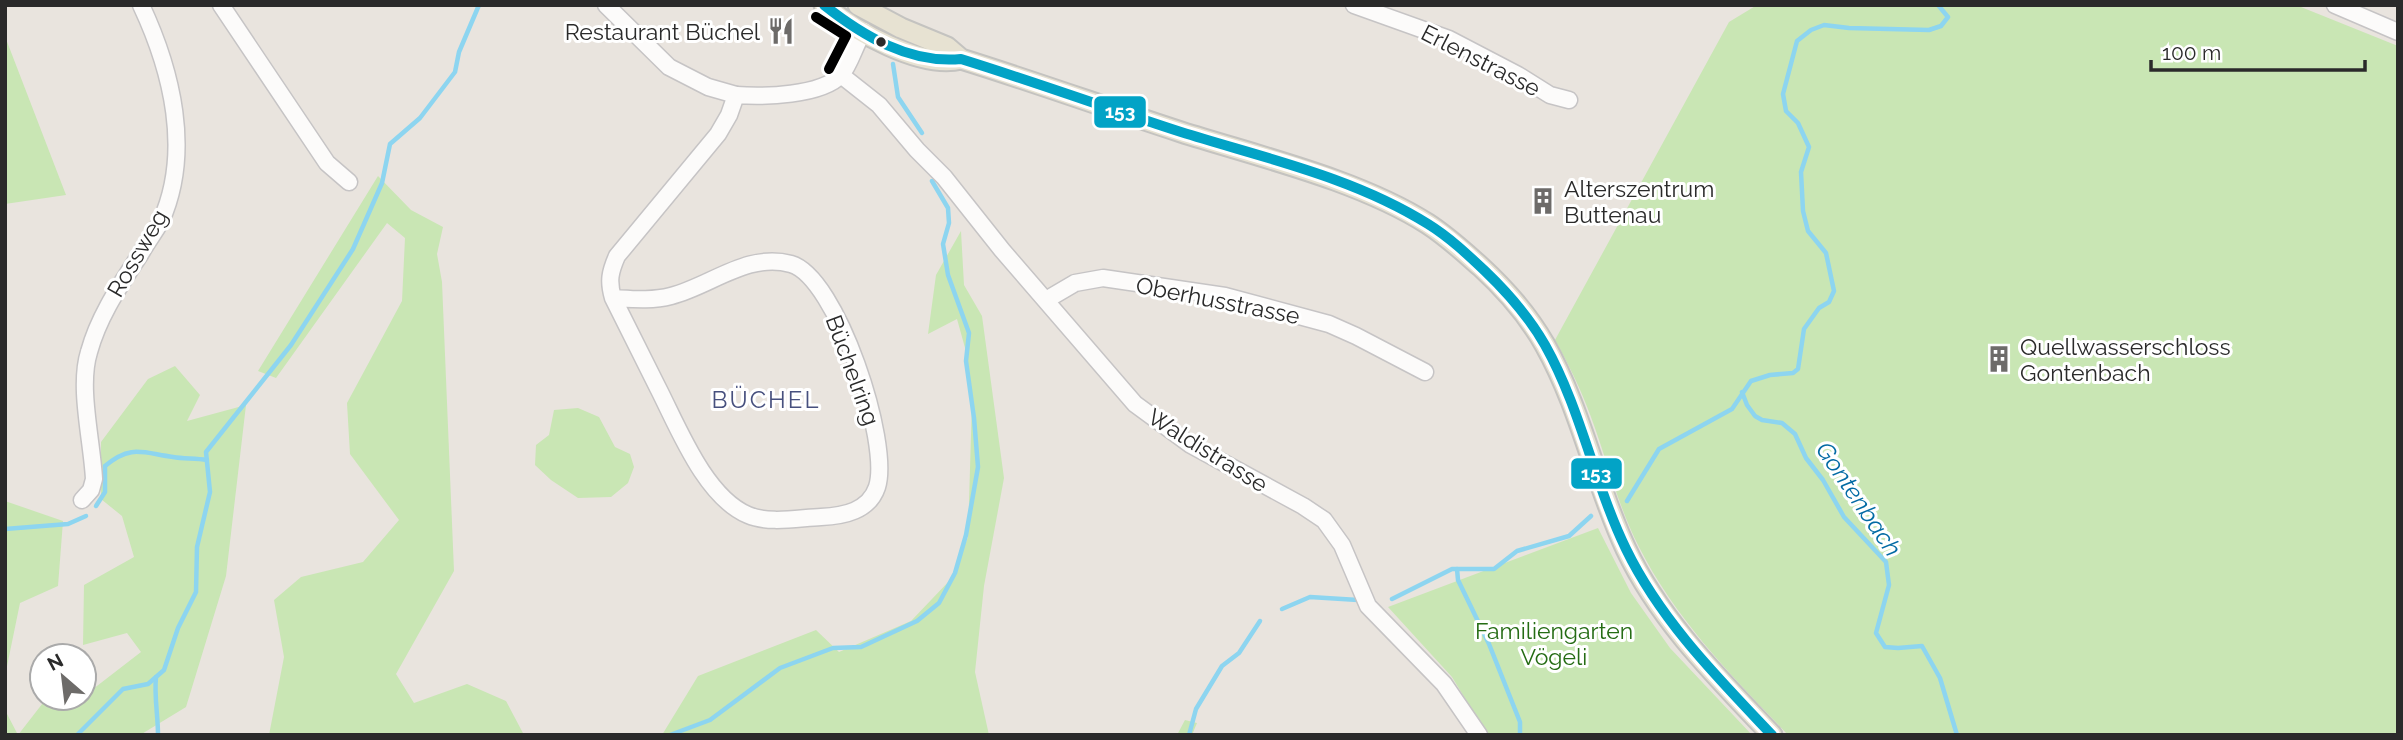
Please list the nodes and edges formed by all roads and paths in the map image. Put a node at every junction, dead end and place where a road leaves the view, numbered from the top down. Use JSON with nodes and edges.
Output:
{"nodes":[{"id":1,"x":141,"y":5,"type":"edge"},
{"id":2,"x":221,"y":5,"type":"edge"},
{"id":3,"x":606,"y":5,"type":"edge"},
{"id":4,"x":824,"y":5,"type":"edge"},
{"id":5,"x":1354,"y":5,"type":"edge"},
{"id":6,"x":2335,"y":5,"type":"edge"},
{"id":7,"x":869,"y":14,"type":"edge"},
{"id":8,"x":2398,"y":32,"type":"edge"},
{"id":9,"x":841,"y":75,"type":"junction"},
{"id":10,"x":736,"y":95,"type":"junction"},
{"id":11,"x":1569,"y":100,"type":"dead end"},
{"id":12,"x":349,"y":182,"type":"dead end"},
{"id":13,"x":613,"y":298,"type":"junction"},
{"id":14,"x":1046,"y":300,"type":"junction"},
{"id":15,"x":1425,"y":372,"type":"dead end"},
{"id":16,"x":82,"y":500,"type":"dead end"},
{"id":17,"x":1479,"y":735,"type":"edge"},
{"id":18,"x":1772,"y":735,"type":"edge"}],
"edges":[{"from":1,"to":16,"type":"street","name":"Rossweg"},
{"from":2,"to":12,"type":"street"},
{"from":3,"to":10,"type":"street"},
{"from":4,"to":7,"type":"main road"},
{"from":5,"to":11,"type":"street","name":"Erlenstrasse"},
{"from":6,"to":8,"type":"street"},
{"from":7,"to":9,"type":"street"},
{"from":7,"to":18,"type":"main road"},
{"from":9,"to":10,"type":"street"},
{"from":9,"to":14,"type":"street","name":"Waldistrasse"},
{"from":10,"to":13,"type":"street","name":"Büchelring"},
{"from":13,"to":13,"type":"street","name":"Büchelring"},
{"from":14,"to":15,"type":"street","name":"Oberhusstrasse"},
{"from":14,"to":17,"type":"street","name":"Waldistrasse"}]}
